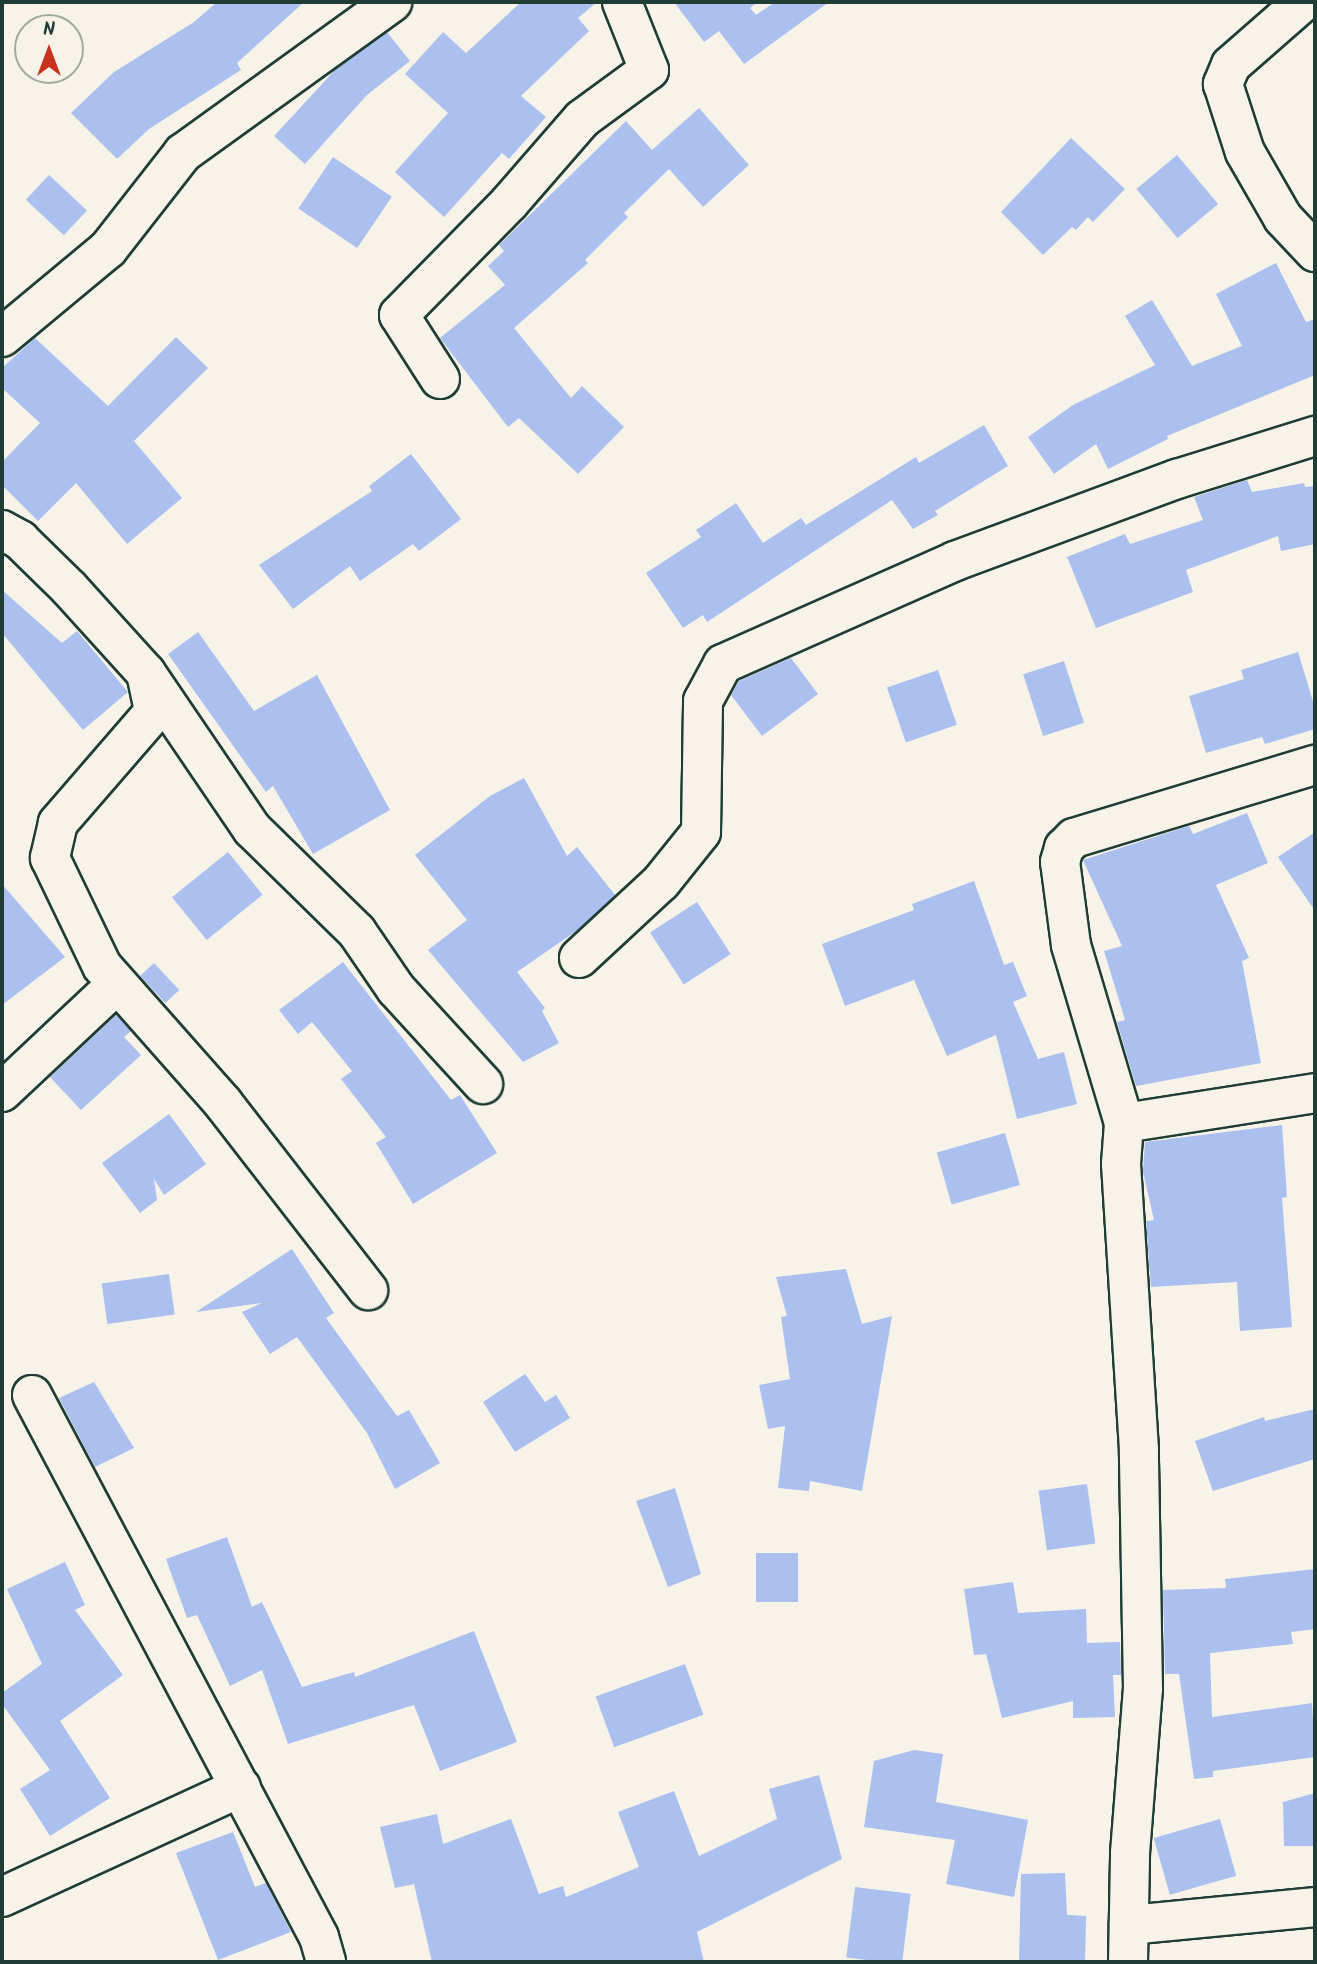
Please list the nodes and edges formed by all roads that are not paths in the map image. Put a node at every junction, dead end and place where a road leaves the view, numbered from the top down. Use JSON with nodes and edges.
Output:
{"nodes":[{"id":1,"x":392,"y":2,"type":"edge"},
{"id":2,"x":622,"y":2,"type":"edge"},
{"id":3,"x":1303,"y":2,"type":"edge"},
{"id":4,"x":1315,"y":252,"type":"edge"},
{"id":5,"x":2,"y":337,"type":"edge"},
{"id":6,"x":440,"y":379,"type":"dead end"},
{"id":7,"x":1315,"y":436,"type":"edge"},
{"id":8,"x":2,"y":530,"type":"edge"},
{"id":9,"x":146,"y":673,"type":"junction"},
{"id":10,"x":1315,"y":765,"type":"edge"},
{"id":11,"x":579,"y":958,"type":"dead end"},
{"id":12,"x":116,"y":985,"type":"junction"},
{"id":13,"x":482,"y":1084,"type":"dead end"},
{"id":14,"x":2,"y":1092,"type":"edge"},
{"id":15,"x":1315,"y":1093,"type":"edge"},
{"id":16,"x":1124,"y":1124,"type":"junction"},
{"id":17,"x":368,"y":1290,"type":"dead end"},
{"id":18,"x":32,"y":1395,"type":"dead end"},
{"id":19,"x":241,"y":1787,"type":"junction"},
{"id":20,"x":2,"y":1897,"type":"edge"},
{"id":21,"x":1315,"y":1907,"type":"edge"},
{"id":22,"x":1129,"y":1925,"type":"junction"},
{"id":23,"x":326,"y":1962,"type":"edge"},
{"id":24,"x":1128,"y":1962,"type":"edge"}],
"edges":[{"from":1,"to":5,"type":"street"},
{"from":2,"to":6,"type":"street"},
{"from":3,"to":4,"type":"street"},
{"from":7,"to":11,"type":"street"},
{"from":8,"to":9,"type":"street"},
{"from":9,"to":12,"type":"street"},
{"from":9,"to":13,"type":"street"},
{"from":10,"to":16,"type":"street"},
{"from":12,"to":14,"type":"street"},
{"from":12,"to":17,"type":"street"},
{"from":15,"to":16,"type":"street"},
{"from":16,"to":22,"type":"street"},
{"from":18,"to":19,"type":"street"},
{"from":19,"to":20,"type":"street"},
{"from":19,"to":23,"type":"street"},
{"from":21,"to":22,"type":"street"},
{"from":22,"to":24,"type":"street"}]}
